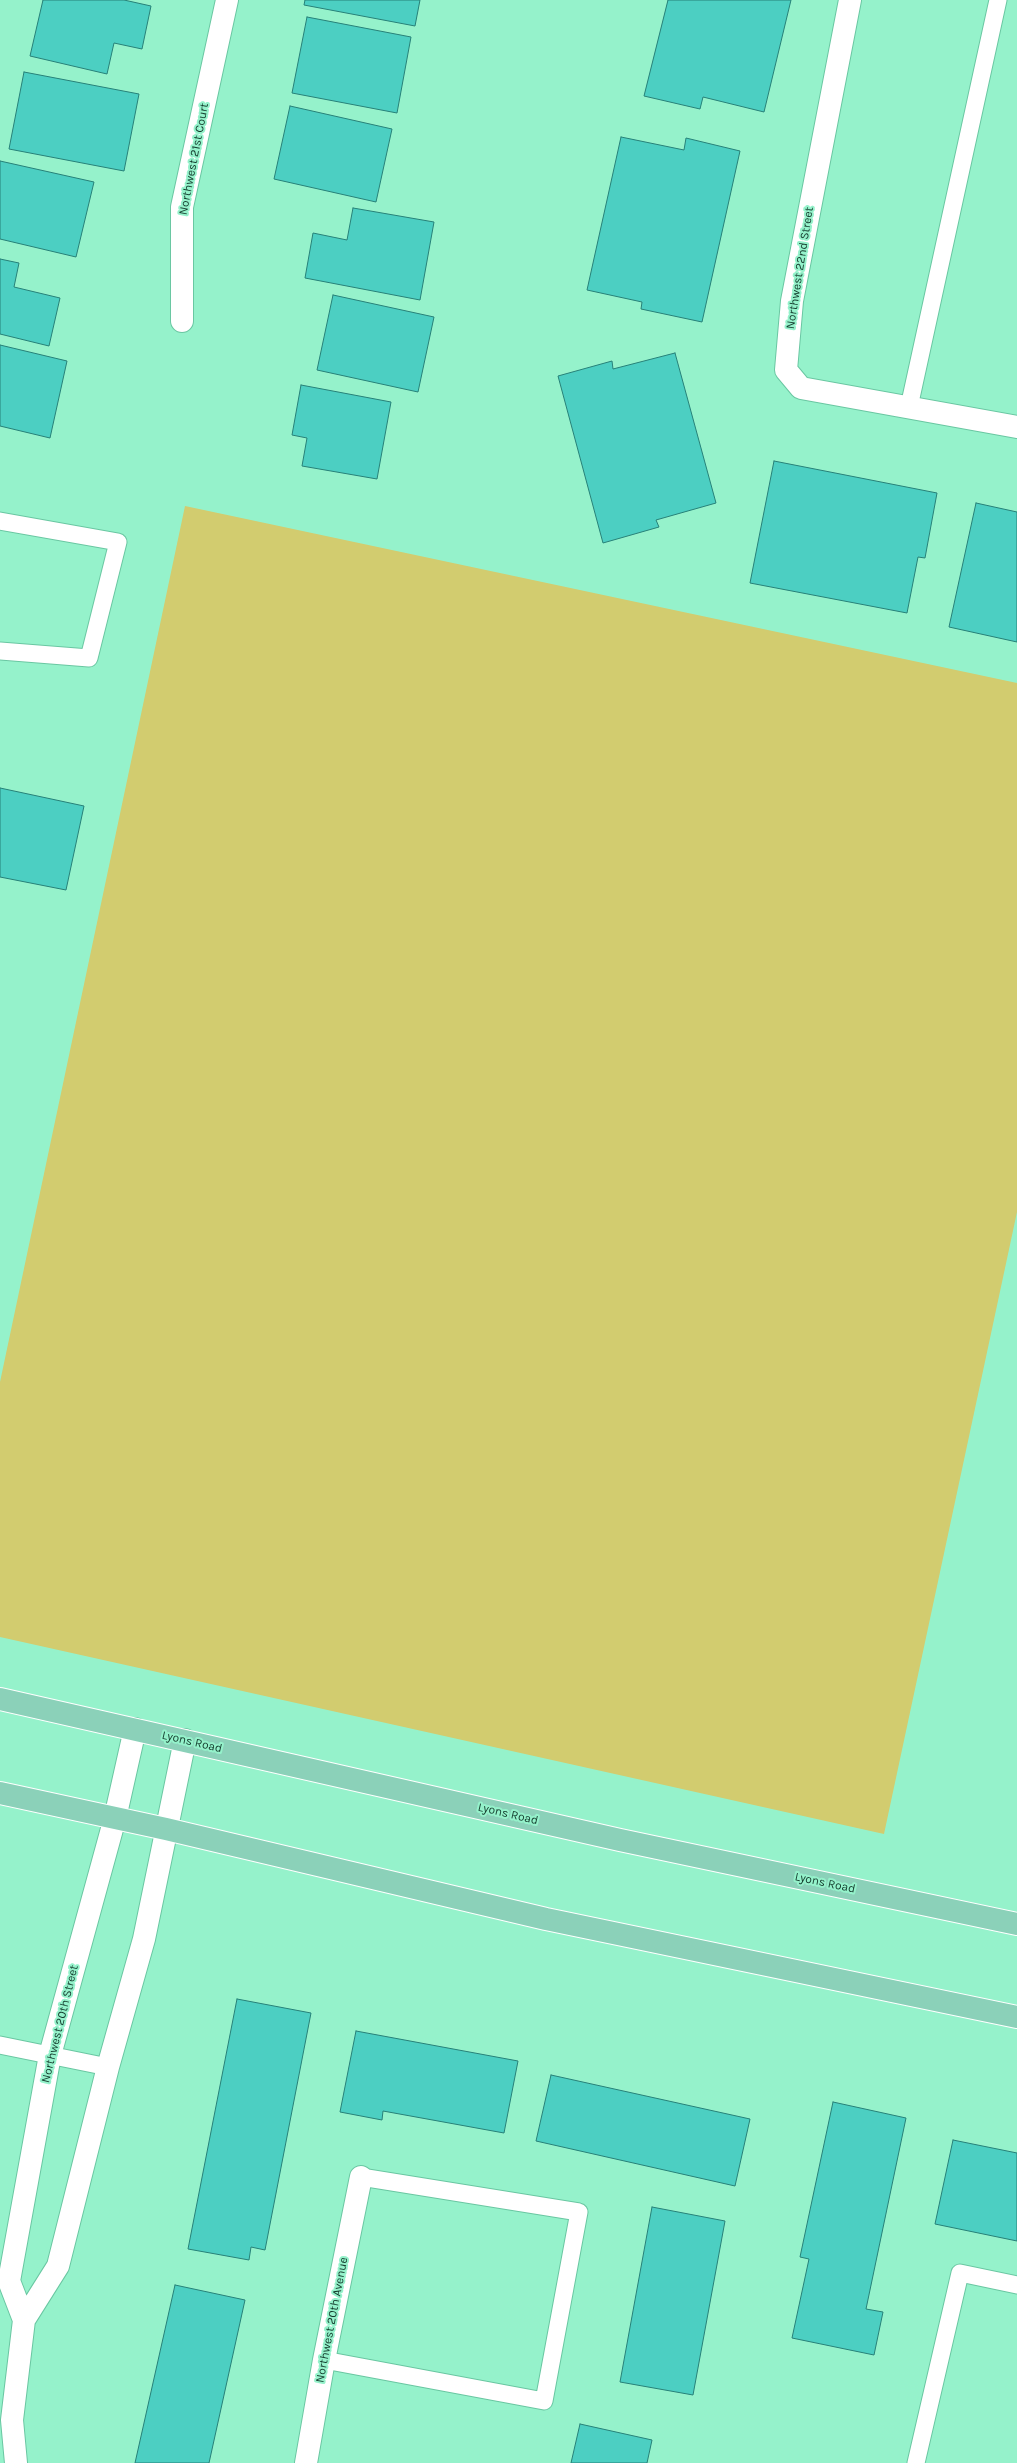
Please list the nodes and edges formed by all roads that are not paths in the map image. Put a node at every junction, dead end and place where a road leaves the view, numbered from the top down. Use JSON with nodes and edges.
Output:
{"nodes":[{"id":1,"x":227,"y":0,"type":"edge"},
{"id":2,"x":850,"y":0,"type":"edge"},
{"id":3,"x":998,"y":0,"type":"edge"},
{"id":4,"x":182,"y":321,"type":"dead end"},
{"id":5,"x":909,"y":407,"type":"junction"},
{"id":6,"x":1017,"y":427,"type":"edge"},
{"id":7,"x":0,"y":521,"type":"edge"},
{"id":8,"x":0,"y":651,"type":"edge"},
{"id":9,"x":0,"y":1699,"type":"edge"},
{"id":10,"x":135,"y":1729,"type":"junction"},
{"id":11,"x":185,"y":1740,"type":"junction"},
{"id":12,"x":0,"y":1793,"type":"edge"},
{"id":13,"x":114,"y":1818,"type":"junction"},
{"id":14,"x":166,"y":1829,"type":"junction"},
{"id":15,"x":1017,"y":1924,"type":"edge"},
{"id":16,"x":1017,"y":2017,"type":"edge"},
{"id":17,"x":0,"y":2045,"type":"edge"},
{"id":18,"x":50,"y":2055,"type":"junction"},
{"id":19,"x":108,"y":2067,"type":"junction"},
{"id":20,"x":361,"y":2177,"type":"joint"},
{"id":21,"x":1017,"y":2285,"type":"edge"},
{"id":22,"x":24,"y":2320,"type":"junction"},
{"id":23,"x":324,"y":2360,"type":"junction"},
{"id":24,"x":16,"y":2463,"type":"edge"},
{"id":25,"x":306,"y":2463,"type":"edge"},
{"id":26,"x":916,"y":2463,"type":"edge"}],
"edges":[{"from":1,"to":4,"type":"street","name":"Northwest 21st Court"},
{"from":2,"to":5,"type":"street","name":"Northwest 22nd Street"},
{"from":3,"to":5,"type":"lane"},
{"from":5,"to":6,"type":"street","name":"Northwest 22nd Street"},
{"from":7,"to":8,"type":"lane"},
{"from":9,"to":10,"type":"main road","name":"Lyons Road"},
{"from":10,"to":11,"type":"main road","name":"Lyons Road"},
{"from":10,"to":13,"type":"street","name":"Northwest 20th Street"},
{"from":11,"to":14,"type":"street","name":"Northwest 20th Street"},
{"from":11,"to":15,"type":"main road","name":"Lyons Road"},
{"from":12,"to":13,"type":"main road"},
{"from":13,"to":14,"type":"main road"},
{"from":13,"to":18,"type":"street","name":"Northwest 20th Street"},
{"from":14,"to":16,"type":"main road"},
{"from":14,"to":19,"type":"street","name":"Northwest 20th Street"},
{"from":17,"to":18,"type":"lane"},
{"from":18,"to":19,"type":"lane"},
{"from":18,"to":22,"type":"street","name":"Northwest 20th Street"},
{"from":19,"to":22,"type":"street","name":"Northwest 20th Street"},
{"from":20,"to":23,"type":"street","name":"Northwest 20th Avenue"},
{"from":20,"to":23,"type":"lane"},
{"from":21,"to":26,"type":"lane"},
{"from":22,"to":24,"type":"street","name":"Northwest 20th Street"},
{"from":23,"to":25,"type":"street","name":"Northwest 20th Avenue"}]}
